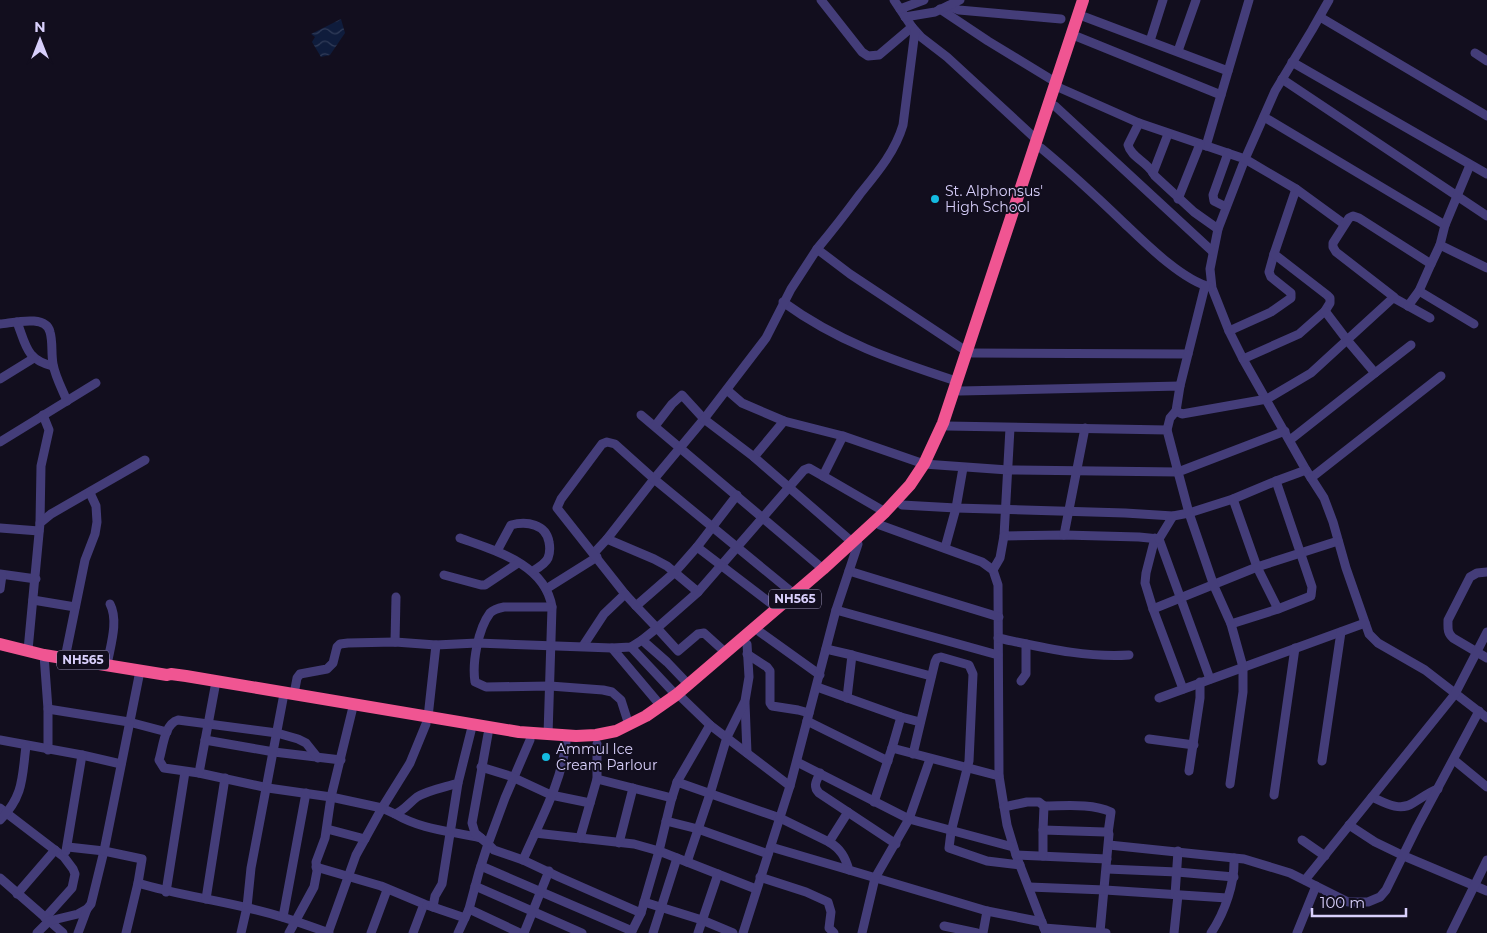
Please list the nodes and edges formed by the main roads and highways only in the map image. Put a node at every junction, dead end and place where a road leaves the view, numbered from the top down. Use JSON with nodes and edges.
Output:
{"nodes":[{"id":1,"x":1083,"y":0,"type":"edge"},
{"id":2,"x":1090,"y":0,"type":"edge"},
{"id":3,"x":1058,"y":86,"type":"junction"},
{"id":4,"x":1039,"y":144,"type":"junction"},
{"id":5,"x":958,"y":386,"type":"junction"},
{"id":6,"x":927,"y":465,"type":"junction"},
{"id":7,"x":855,"y":543,"type":"junction"},
{"id":8,"x":0,"y":644,"type":"edge"},
{"id":9,"x":167,"y":675,"type":"junction"},
{"id":10,"x":679,"y":696,"type":"junction"},
{"id":11,"x":289,"y":697,"type":"junction"},
{"id":12,"x":427,"y":720,"type":"junction"}],
"edges":[{"from":1,"to":3,"type":"highway","number":"NH565"},
{"from":2,"to":3,"type":"highway","number":"NH565"},
{"from":3,"to":4,"type":"highway","number":"NH565"},
{"from":3,"to":4,"type":"highway","number":"NH565"},
{"from":4,"to":5,"type":"highway","number":"NH565"},
{"from":5,"to":6,"type":"highway","number":"NH565"},
{"from":5,"to":6,"type":"highway","number":"NH565"},
{"from":6,"to":7,"type":"highway","number":"NH565"},
{"from":6,"to":7,"type":"highway","number":"NH565"},
{"from":7,"to":10,"type":"highway","number":"NH565"},
{"from":7,"to":10,"type":"highway","number":"NH565"},
{"from":8,"to":9,"type":"highway","number":"NH565"},
{"from":9,"to":11,"type":"highway","number":"NH565"},
{"from":9,"to":11,"type":"highway","number":"NH565"},
{"from":10,"to":12,"type":"highway","number":"NH565"},
{"from":10,"to":12,"type":"highway","number":"NH565"},
{"from":11,"to":12,"type":"highway","number":"NH565"},
{"from":11,"to":12,"type":"highway","number":"NH565"}]}
